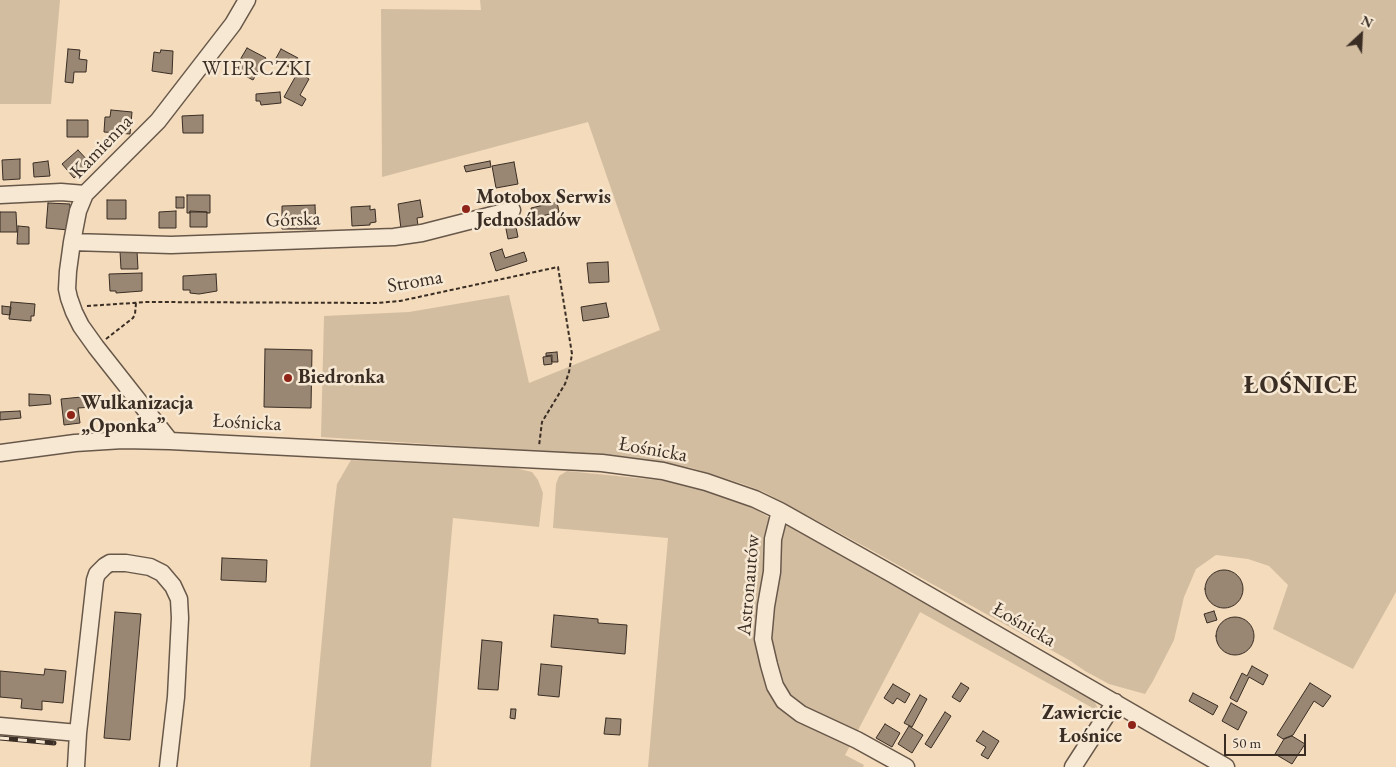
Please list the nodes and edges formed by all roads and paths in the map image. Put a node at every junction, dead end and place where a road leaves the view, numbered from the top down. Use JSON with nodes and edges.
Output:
{"nodes":[{"id":1,"x":247,"y":0,"type":"edge"},
{"id":2,"x":85,"y":194,"type":"junction"},
{"id":3,"x":0,"y":195,"type":"edge"},
{"id":4,"x":512,"y":210,"type":"dead end"},
{"id":5,"x":72,"y":242,"type":"junction"},
{"id":6,"x":136,"y":303,"type":"junction"},
{"id":7,"x":72,"y":308,"type":"junction"},
{"id":8,"x":96,"y":347,"type":"junction"},
{"id":9,"x":170,"y":441,"type":"junction"},
{"id":10,"x":0,"y":453,"type":"edge"},
{"id":11,"x":539,"y":460,"type":"junction"},
{"id":12,"x":780,"y":511,"type":"junction"},
{"id":13,"x":1115,"y":702,"type":"junction"},
{"id":14,"x":0,"y":726,"type":"edge"},
{"id":15,"x":78,"y":733,"type":"junction"},
{"id":16,"x":76,"y":767,"type":"edge"},
{"id":17,"x":168,"y":767,"type":"edge"},
{"id":18,"x":906,"y":767,"type":"edge"},
{"id":19,"x":1073,"y":767,"type":"edge"},
{"id":20,"x":1226,"y":767,"type":"edge"}],
"edges":[{"from":1,"to":2,"type":"street","name":"Kamienna"},
{"from":2,"to":3,"type":"street"},
{"from":2,"to":5,"type":"street","name":"Kamienna"},
{"from":4,"to":5,"type":"street","name":"Górska"},
{"from":5,"to":7,"type":"street","name":"Kamienna"},
{"from":6,"to":7,"type":"path","name":"Stroma"},
{"from":6,"to":8,"type":"path"},
{"from":6,"to":11,"type":"path","name":"Stroma"},
{"from":7,"to":8,"type":"street","name":"Kamienna"},
{"from":8,"to":9,"type":"street","name":"Kamienna"},
{"from":9,"to":10,"type":"street","name":"Łośnicka"},
{"from":9,"to":11,"type":"street","name":"Łośnicka"},
{"from":11,"to":12,"type":"street","name":"Łośnicka"},
{"from":12,"to":13,"type":"street","name":"Łośnicka"},
{"from":12,"to":18,"type":"street","name":"Astronautów"},
{"from":13,"to":19,"type":"street"},
{"from":13,"to":20,"type":"street","name":"Łośnicka"},
{"from":14,"to":15,"type":"street"},
{"from":15,"to":16,"type":"street"},
{"from":15,"to":17,"type":"street"}]}
